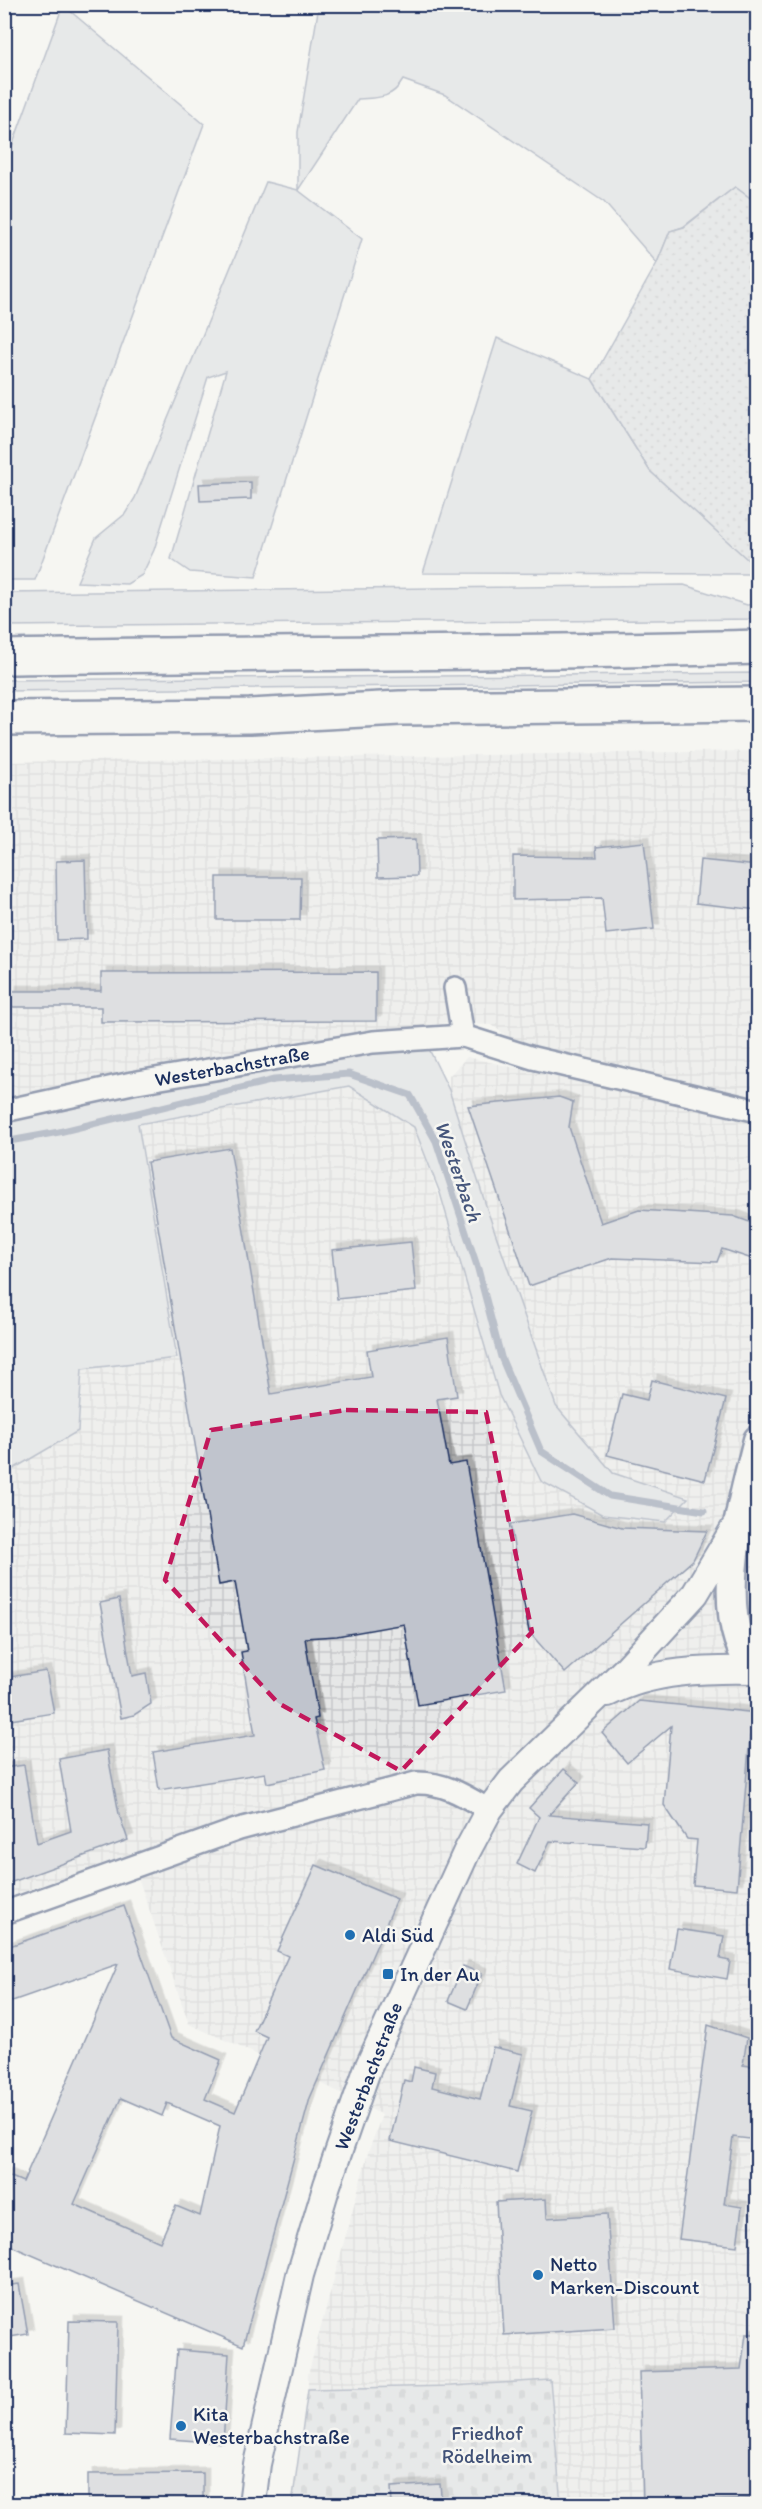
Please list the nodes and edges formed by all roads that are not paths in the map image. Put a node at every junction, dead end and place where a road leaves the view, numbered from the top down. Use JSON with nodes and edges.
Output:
{"nodes":[{"id":1,"x":758,"y":647,"type":"edge"},
{"id":2,"x":4,"y":657,"type":"edge"},
{"id":3,"x":758,"y":704,"type":"edge"},
{"id":4,"x":4,"y":718,"type":"edge"},
{"id":5,"x":455,"y":988,"type":"dead end"},
{"id":6,"x":463,"y":1036,"type":"junction"},
{"id":7,"x":4,"y":1111,"type":"edge"},
{"id":8,"x":758,"y":1111,"type":"edge"},
{"id":9,"x":758,"y":1440,"type":"edge"},
{"id":10,"x":739,"y":1519,"type":"junction"},
{"id":11,"x":756,"y":1671,"type":"edge"},
{"id":12,"x":595,"y":1700,"type":"junction"},
{"id":13,"x":489,"y":1810,"type":"junction"},
{"id":14,"x":4,"y":1913,"type":"edge"},
{"id":15,"x":252,"y":2505,"type":"edge"}],
"edges":[{"from":1,"to":2,"type":"highway"},
{"from":3,"to":4,"type":"highway"},
{"from":5,"to":6,"type":"street"},
{"from":6,"to":7,"type":"street","name":"Westerbachstraße"},
{"from":6,"to":8,"type":"street","name":"Westerbachstraße"},
{"from":9,"to":10,"type":"main road","name":"Westerbachstraße"},
{"from":10,"to":11,"type":"main road"},
{"from":10,"to":12,"type":"street","name":"Westerbachstraße"},
{"from":11,"to":12,"type":"street","name":"Westerbachstraße"},
{"from":12,"to":13,"type":"street","name":"Westerbachstraße"},
{"from":13,"to":14,"type":"street"},
{"from":13,"to":15,"type":"street","name":"Westerbachstraße"}]}
